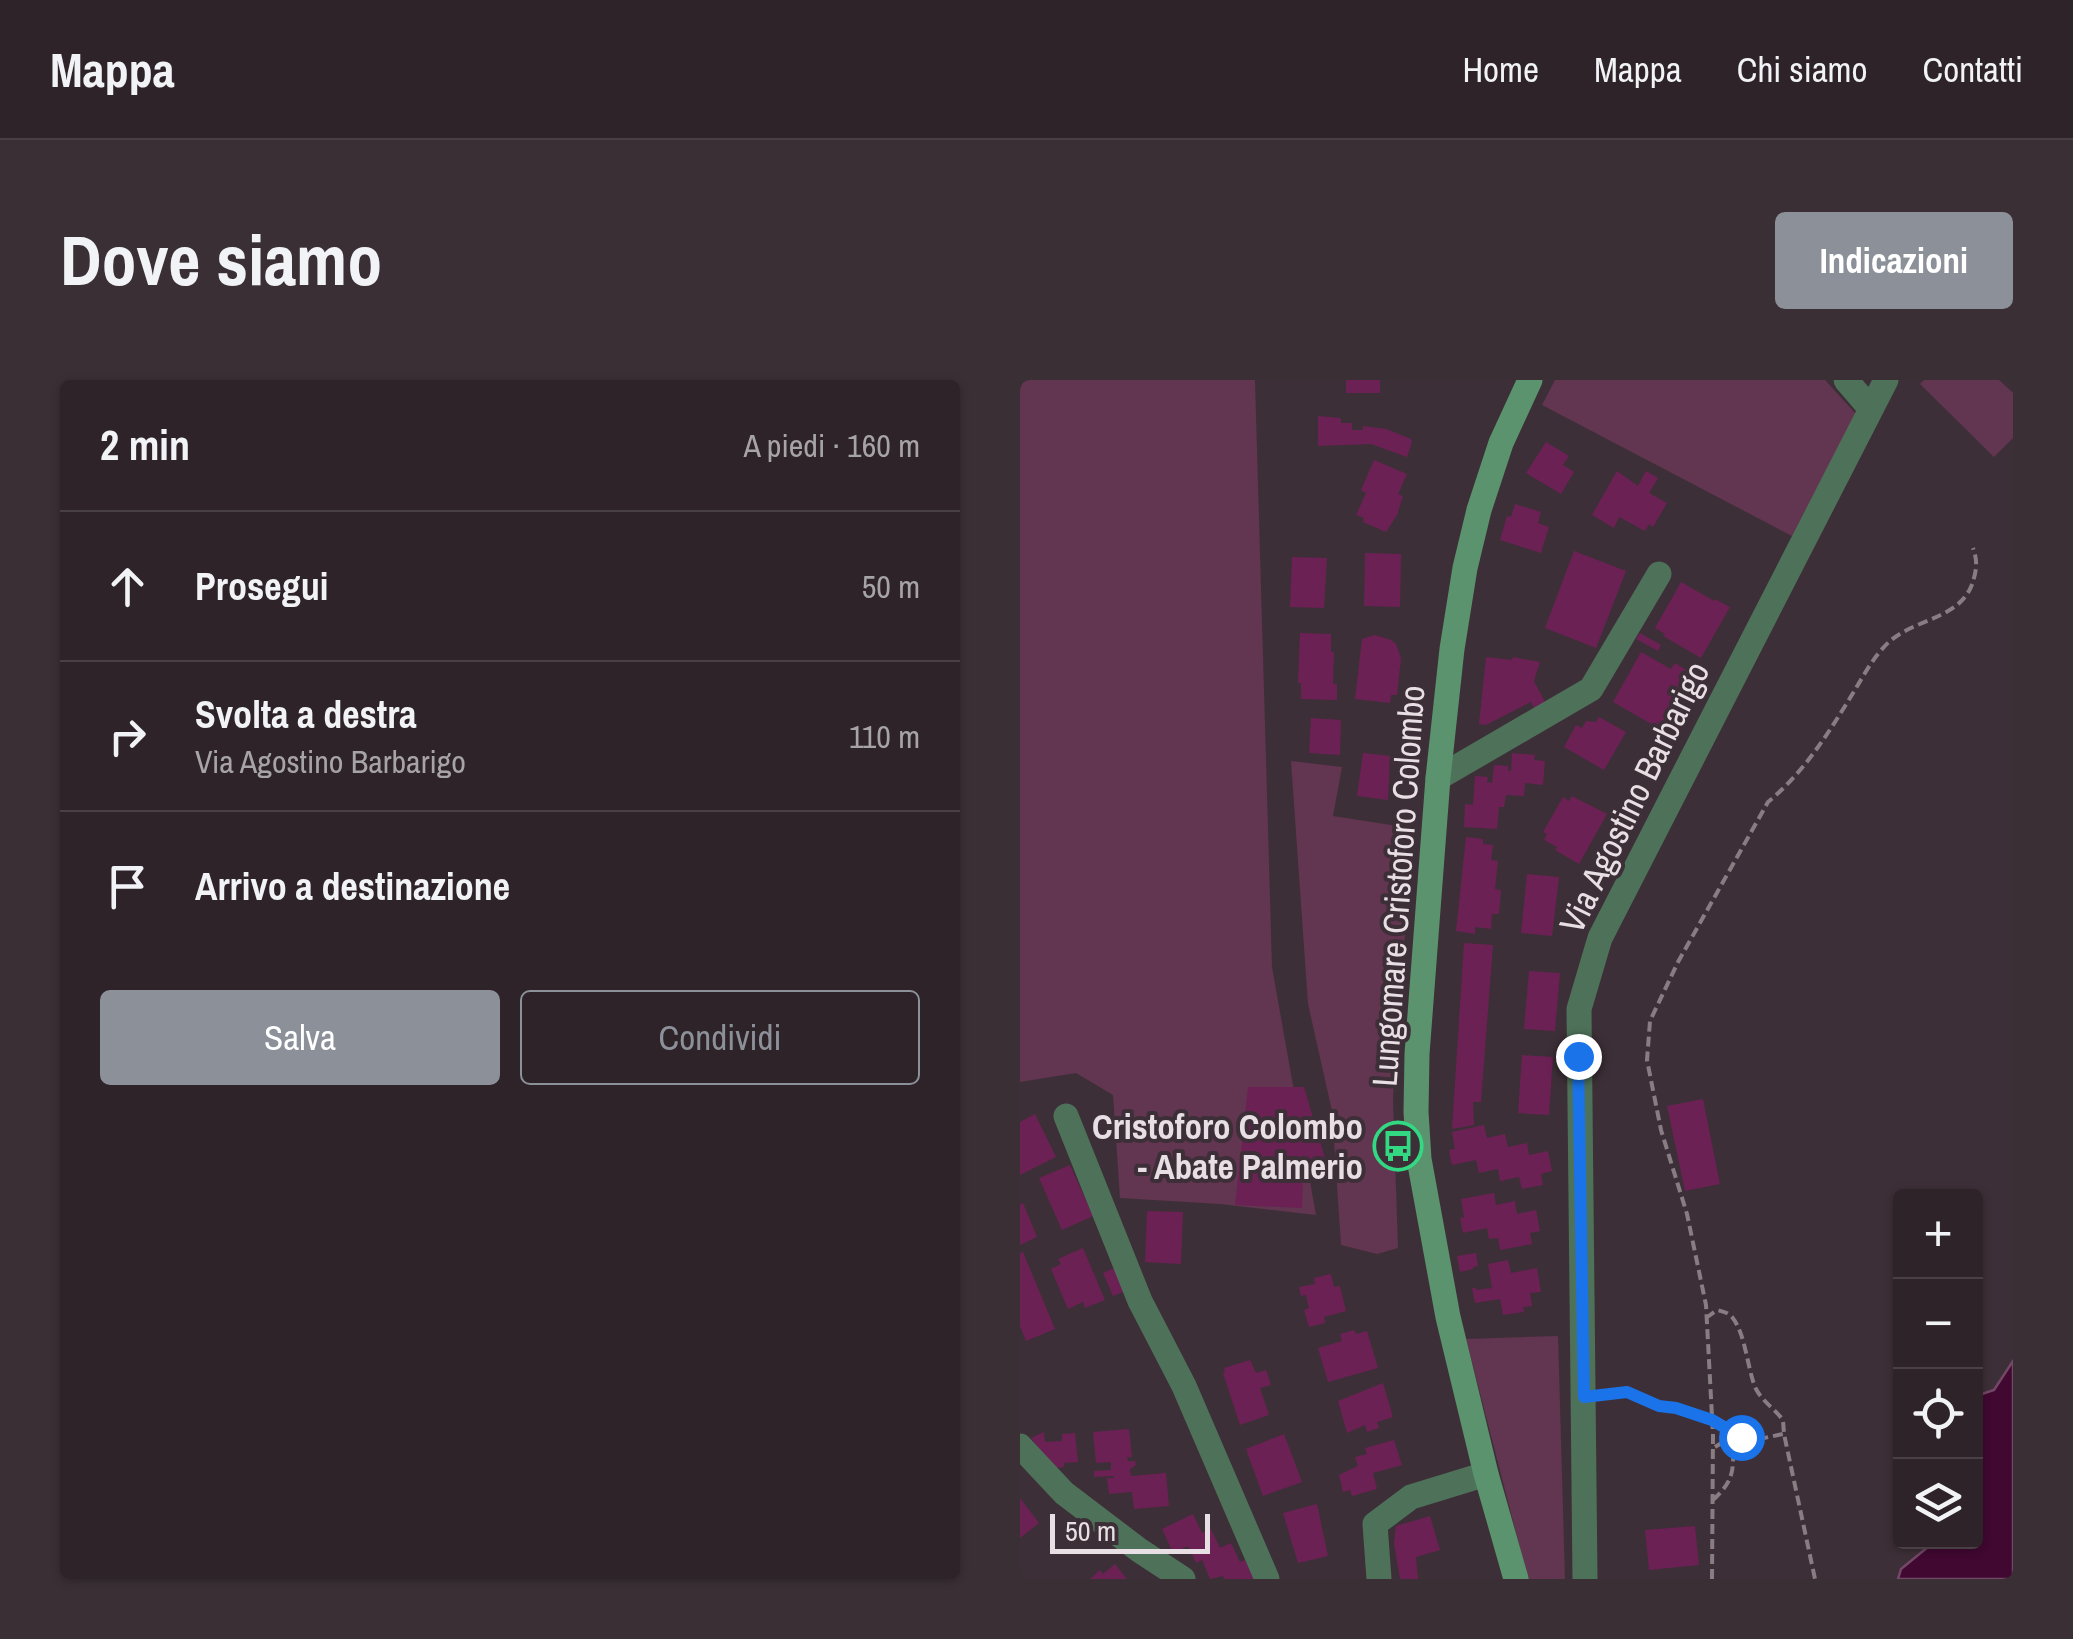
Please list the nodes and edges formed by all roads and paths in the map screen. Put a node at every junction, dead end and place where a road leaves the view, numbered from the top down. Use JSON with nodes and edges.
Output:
{"nodes":[{"id":1,"x":1530,"y":380,"type":"edge"},
{"id":2,"x":1846,"y":380,"type":"edge"},
{"id":3,"x":1886,"y":380,"type":"edge"},
{"id":4,"x":1870,"y":408,"type":"junction"},
{"id":5,"x":1972,"y":548,"type":"dead end"},
{"id":6,"x":1659,"y":574,"type":"dead end"},
{"id":7,"x":1438,"y":778,"type":"junction"},
{"id":8,"x":1066,"y":1116,"type":"dead end"},
{"id":9,"x":1706,"y":1318,"type":"junction"},
{"id":10,"x":1584,"y":1397,"type":"junction"},
{"id":11,"x":1712,"y":1420,"type":"junction"},
{"id":12,"x":1736,"y":1434,"type":"junction"},
{"id":13,"x":1784,"y":1434,"type":"junction"},
{"id":14,"x":1020,"y":1446,"type":"edge"},
{"id":15,"x":1713,"y":1448,"type":"junction"},
{"id":16,"x":1486,"y":1474,"type":"junction"},
{"id":17,"x":1712,"y":1500,"type":"junction"},
{"id":18,"x":1184,"y":1579,"type":"edge"},
{"id":19,"x":1267,"y":1579,"type":"edge"},
{"id":20,"x":1379,"y":1579,"type":"edge"},
{"id":21,"x":1516,"y":1579,"type":"edge"},
{"id":22,"x":1585,"y":1579,"type":"edge"},
{"id":23,"x":1712,"y":1579,"type":"edge"},
{"id":24,"x":1815,"y":1579,"type":"edge"}],
"edges":[{"from":1,"to":7,"type":"main road","name":"Lungomare Cristoforo Colombo"},
{"from":2,"to":4,"type":"street"},
{"from":3,"to":4,"type":"street","name":"Via Agostino Barbarigo"},
{"from":4,"to":10,"type":"street","name":"Via Agostino Barbarigo"},
{"from":5,"to":9,"type":"path"},
{"from":6,"to":7,"type":"street"},
{"from":7,"to":16,"type":"main road","name":"Lungomare Cristoforo Colombo"},
{"from":8,"to":19,"type":"street"},
{"from":9,"to":11,"type":"path"},
{"from":9,"to":13,"type":"path"},
{"from":10,"to":11,"type":"path"},
{"from":10,"to":22,"type":"street","name":"Via Agostino Barbarigo"},
{"from":11,"to":12,"type":"path"},
{"from":11,"to":15,"type":"path"},
{"from":12,"to":13,"type":"path"},
{"from":12,"to":15,"type":"path"},
{"from":12,"to":17,"type":"path"},
{"from":13,"to":24,"type":"path"},
{"from":14,"to":18,"type":"street"},
{"from":15,"to":17,"type":"path"},
{"from":16,"to":20,"type":"street"},
{"from":16,"to":21,"type":"main road","name":"Lungomare Cristoforo Colombo"},
{"from":17,"to":23,"type":"path"}]}
